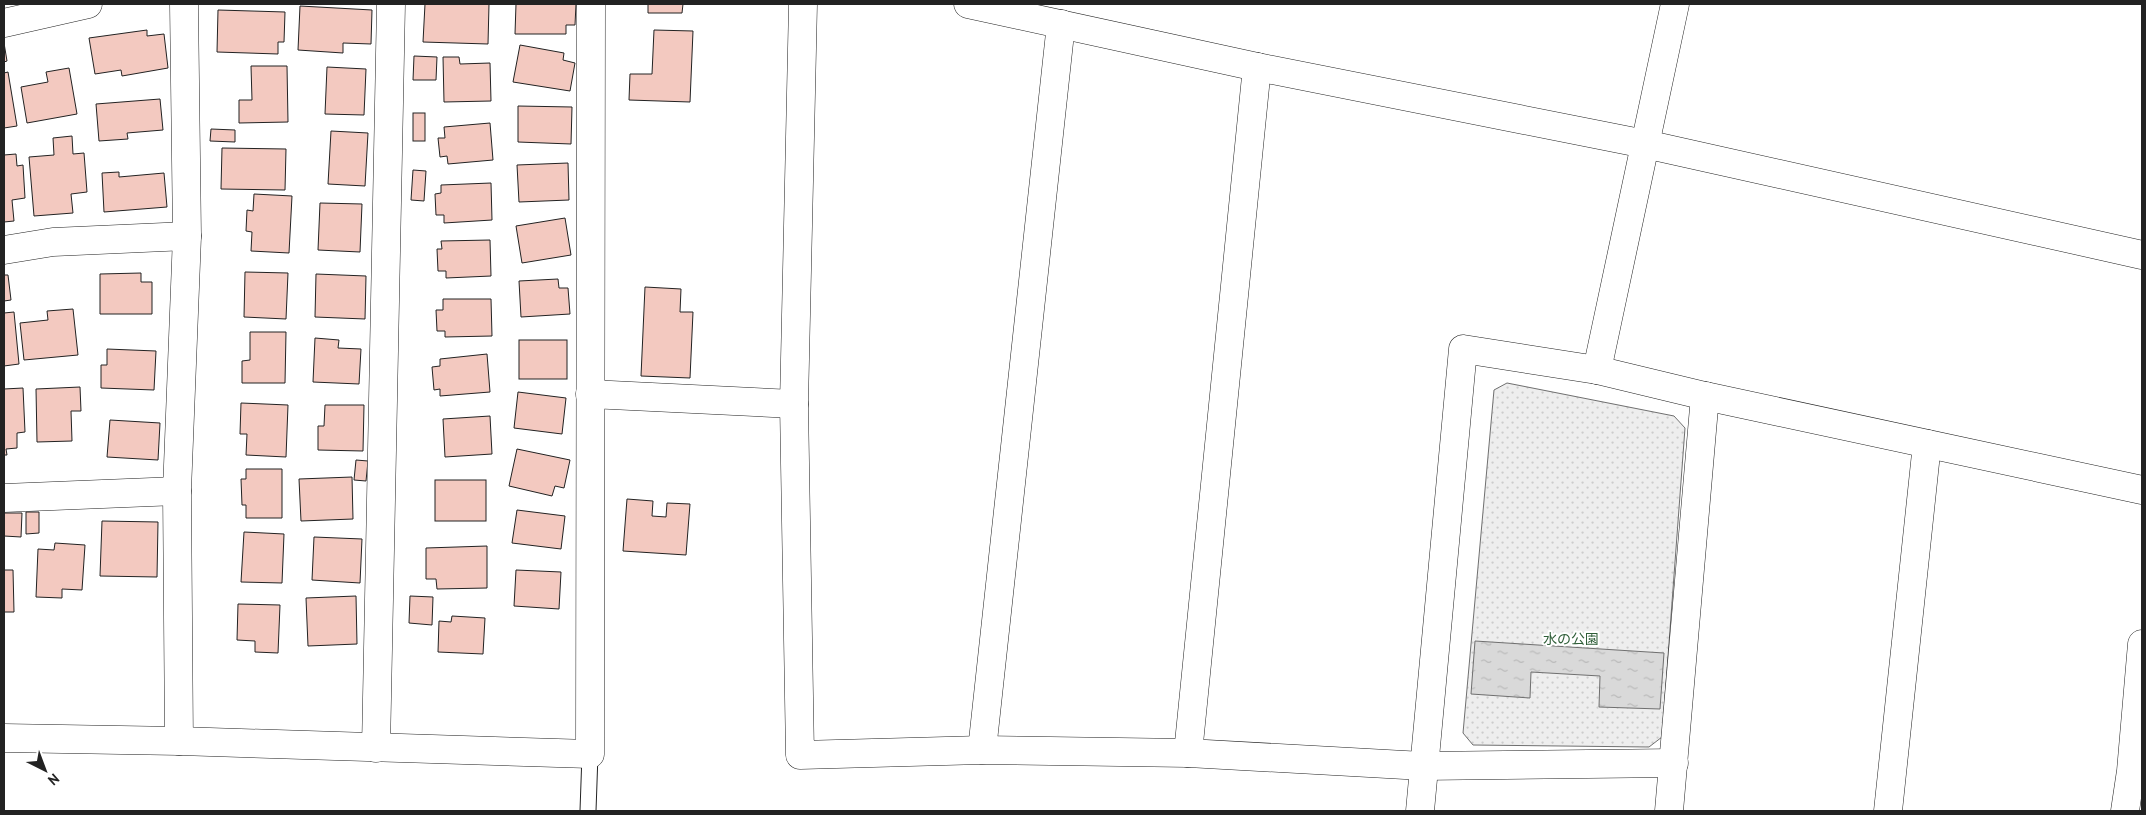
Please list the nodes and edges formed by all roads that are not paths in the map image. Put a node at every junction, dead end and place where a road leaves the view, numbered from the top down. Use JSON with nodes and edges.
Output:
{"nodes":[{"id":1,"x":88,"y":4,"type":"edge"},
{"id":2,"x":184,"y":4,"type":"edge"},
{"id":3,"x":391,"y":4,"type":"edge"},
{"id":4,"x":591,"y":4,"type":"edge"},
{"id":5,"x":803,"y":4,"type":"edge"},
{"id":6,"x":968,"y":4,"type":"edge"},
{"id":7,"x":1675,"y":4,"type":"edge"},
{"id":8,"x":4,"y":23,"type":"edge"},
{"id":9,"x":1061,"y":24,"type":"junction"},
{"id":10,"x":1257,"y":67,"type":"junction"},
{"id":11,"x":1645,"y":144,"type":"junction"},
{"id":12,"x":187,"y":236,"type":"junction"},
{"id":13,"x":4,"y":250,"type":"edge"},
{"id":14,"x":2142,"y":255,"type":"edge"},
{"id":15,"x":1597,"y":370,"type":"junction"},
{"id":16,"x":590,"y":394,"type":"junction"},
{"id":17,"x":1705,"y":396,"type":"junction"},
{"id":18,"x":794,"y":404,"type":"junction"},
{"id":19,"x":1927,"y":444,"type":"junction"},
{"id":20,"x":2142,"y":490,"type":"edge"},
{"id":21,"x":177,"y":491,"type":"junction"},
{"id":22,"x":4,"y":498,"type":"edge"},
{"id":23,"x":2142,"y":644,"type":"edge"},
{"id":24,"x":4,"y":738,"type":"edge"},
{"id":25,"x":179,"y":741,"type":"junction"},
{"id":26,"x":376,"y":748,"type":"junction"},
{"id":27,"x":982,"y":750,"type":"junction"},
{"id":28,"x":1188,"y":753,"type":"junction"},
{"id":29,"x":590,"y":754,"type":"junction"},
{"id":30,"x":1674,"y":763,"type":"junction"},
{"id":31,"x":1423,"y":766,"type":"junction"},
{"id":32,"x":588,"y":811,"type":"edge"},
{"id":33,"x":1420,"y":811,"type":"edge"},
{"id":34,"x":1669,"y":811,"type":"edge"},
{"id":35,"x":1888,"y":811,"type":"edge"},
{"id":36,"x":2125,"y":811,"type":"edge"}],
"edges":[{"from":1,"to":8,"type":"street"},
{"from":2,"to":12,"type":"street"},
{"from":3,"to":26,"type":"street"},
{"from":4,"to":16,"type":"street"},
{"from":5,"to":18,"type":"street"},
{"from":6,"to":9,"type":"street"},
{"from":7,"to":11,"type":"street"},
{"from":9,"to":10,"type":"street"},
{"from":9,"to":27,"type":"street"},
{"from":10,"to":11,"type":"street"},
{"from":10,"to":28,"type":"street"},
{"from":11,"to":14,"type":"street"},
{"from":11,"to":15,"type":"street"},
{"from":12,"to":13,"type":"street"},
{"from":12,"to":21,"type":"street"},
{"from":15,"to":17,"type":"street"},
{"from":15,"to":31,"type":"street"},
{"from":16,"to":18,"type":"street"},
{"from":16,"to":29,"type":"street"},
{"from":17,"to":19,"type":"street"},
{"from":17,"to":30,"type":"street"},
{"from":18,"to":27,"type":"street"},
{"from":19,"to":20,"type":"street"},
{"from":19,"to":35,"type":"street"},
{"from":21,"to":22,"type":"street"},
{"from":21,"to":25,"type":"street"},
{"from":23,"to":36,"type":"street"},
{"from":24,"to":25,"type":"street"},
{"from":25,"to":26,"type":"street"},
{"from":26,"to":29,"type":"street"},
{"from":27,"to":28,"type":"street"},
{"from":28,"to":31,"type":"street"},
{"from":29,"to":32,"type":"lane"},
{"from":30,"to":31,"type":"street"},
{"from":30,"to":34,"type":"street"},
{"from":31,"to":33,"type":"street"}]}
